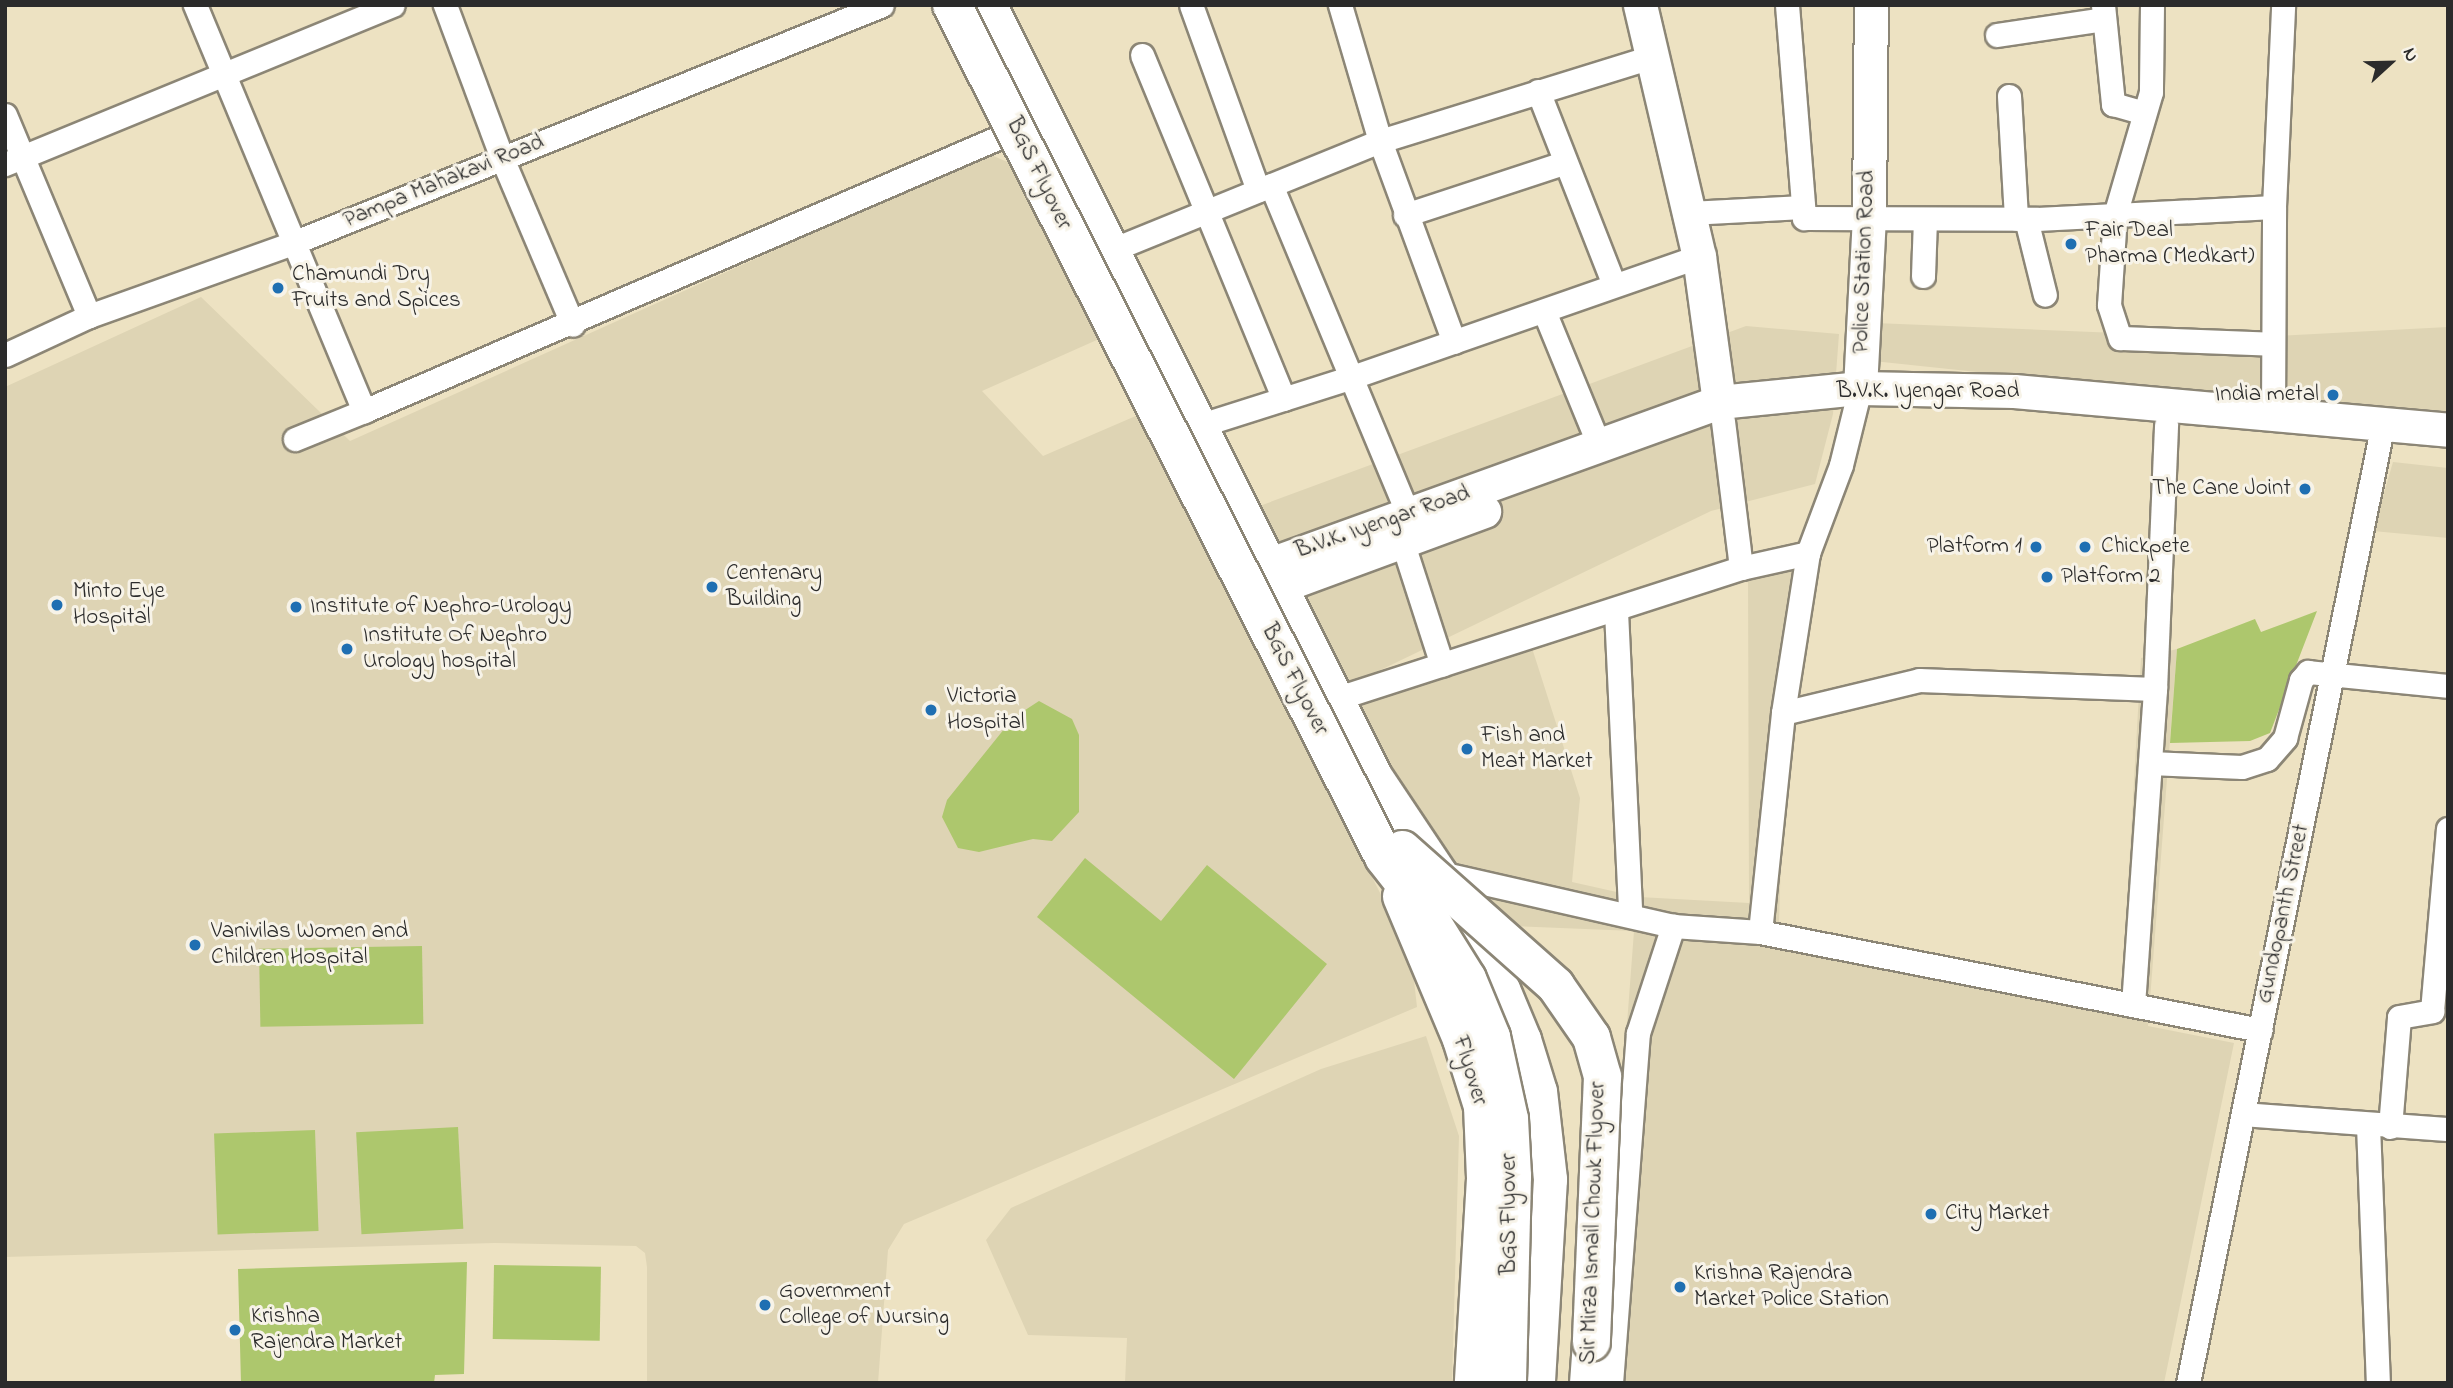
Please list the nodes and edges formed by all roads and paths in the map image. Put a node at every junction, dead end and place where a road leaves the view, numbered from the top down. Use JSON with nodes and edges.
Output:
{"nodes":[{"id":1,"x":195,"y":5,"type":"edge"},
{"id":2,"x":393,"y":5,"type":"edge"},
{"id":3,"x":445,"y":5,"type":"edge"},
{"id":4,"x":882,"y":5,"type":"edge"},
{"id":5,"x":939,"y":5,"type":"edge"},
{"id":6,"x":952,"y":5,"type":"edge"},
{"id":7,"x":978,"y":5,"type":"edge"},
{"id":8,"x":990,"y":5,"type":"edge"},
{"id":9,"x":1191,"y":5,"type":"edge"},
{"id":10,"x":1340,"y":5,"type":"edge"},
{"id":11,"x":1640,"y":5,"type":"edge"},
{"id":12,"x":1787,"y":5,"type":"edge"},
{"id":13,"x":1871,"y":5,"type":"edge"},
{"id":14,"x":2152,"y":5,"type":"edge"},
{"id":15,"x":2283,"y":5,"type":"edge"},
{"id":16,"x":2104,"y":12,"type":"edge"},
{"id":17,"x":1997,"y":35,"type":"dead end"},
{"id":18,"x":1142,"y":55,"type":"dead end"},
{"id":19,"x":1652,"y":57,"type":"junction"},
{"id":20,"x":227,"y":75,"type":"junction"},
{"id":21,"x":1538,"y":91,"type":"junction"},
{"id":22,"x":2009,"y":96,"type":"dead end"},
{"id":23,"x":2144,"y":113,"type":"junction"},
{"id":24,"x":5,"y":115,"type":"edge"},
{"id":25,"x":1047,"y":115,"type":"junction"},
{"id":26,"x":1006,"y":136,"type":"junction"},
{"id":27,"x":1380,"y":142,"type":"junction"},
{"id":28,"x":502,"y":158,"type":"junction"},
{"id":29,"x":14,"y":160,"type":"edge"},
{"id":30,"x":1563,"y":163,"type":"junction"},
{"id":31,"x":1265,"y":187,"type":"junction"},
{"id":32,"x":1803,"y":207,"type":"junction"},
{"id":33,"x":2274,"y":207,"type":"junction"},
{"id":34,"x":1205,"y":212,"type":"junction"},
{"id":35,"x":1689,"y":213,"type":"junction"},
{"id":36,"x":1405,"y":215,"type":"junction"},
{"id":37,"x":2115,"y":215,"type":"junction"},
{"id":38,"x":1869,"y":219,"type":"junction"},
{"id":39,"x":1925,"y":219,"type":"junction"},
{"id":40,"x":2021,"y":219,"type":"junction"},
{"id":41,"x":293,"y":243,"type":"junction"},
{"id":42,"x":1114,"y":249,"type":"junction"},
{"id":43,"x":1699,"y":256,"type":"junction"},
{"id":44,"x":1923,"y":275,"type":"dead end"},
{"id":45,"x":1614,"y":285,"type":"junction"},
{"id":46,"x":2045,"y":295,"type":"dead end"},
{"id":47,"x":1544,"y":311,"type":"junction"},
{"id":48,"x":89,"y":316,"type":"junction"},
{"id":49,"x":573,"y":324,"type":"junction"},
{"id":50,"x":1454,"y":342,"type":"junction"},
{"id":51,"x":2273,"y":344,"type":"junction"},
{"id":52,"x":5,"y":355,"type":"edge"},
{"id":53,"x":1352,"y":377,"type":"junction"},
{"id":54,"x":1858,"y":396,"type":"junction"},
{"id":55,"x":1284,"y":399,"type":"junction"},
{"id":56,"x":364,"y":411,"type":"junction"},
{"id":57,"x":1721,"y":412,"type":"junction"},
{"id":58,"x":2273,"y":414,"type":"junction"},
{"id":59,"x":1201,"y":425,"type":"junction"},
{"id":60,"x":2166,"y":425,"type":"junction"},
{"id":61,"x":2448,"y":430,"type":"edge"},
{"id":62,"x":2381,"y":435,"type":"junction"},
{"id":63,"x":295,"y":439,"type":"dead end"},
{"id":64,"x":1600,"y":445,"type":"junction"},
{"id":65,"x":2448,"y":452,"type":"edge"},
{"id":66,"x":1409,"y":530,"type":"junction"},
{"id":67,"x":1808,"y":553,"type":"junction"},
{"id":68,"x":1741,"y":568,"type":"junction"},
{"id":69,"x":1273,"y":574,"type":"junction"},
{"id":70,"x":1232,"y":593,"type":"junction"},
{"id":71,"x":1616,"y":611,"type":"junction"},
{"id":72,"x":1442,"y":665,"type":"junction"},
{"id":73,"x":2333,"y":672,"type":"junction"},
{"id":74,"x":2448,"y":686,"type":"edge"},
{"id":75,"x":2155,"y":689,"type":"junction"},
{"id":76,"x":1335,"y":699,"type":"junction"},
{"id":77,"x":1783,"y":713,"type":"junction"},
{"id":78,"x":2150,"y":763,"type":"junction"},
{"id":79,"x":2448,"y":829,"type":"edge"},
{"id":80,"x":1393,"y":853,"type":"junction"},
{"id":81,"x":1440,"y":873,"type":"junction"},
{"id":82,"x":1630,"y":913,"type":"junction"},
{"id":83,"x":1673,"y":926,"type":"junction"},
{"id":84,"x":1760,"y":932,"type":"junction"},
{"id":85,"x":2133,"y":1005,"type":"junction"},
{"id":86,"x":2260,"y":1030,"type":"junction"},
{"id":87,"x":2243,"y":1114,"type":"junction"},
{"id":88,"x":2379,"y":1126,"type":"junction"},
{"id":89,"x":2448,"y":1129,"type":"edge"},
{"id":90,"x":1473,"y":1383,"type":"edge"},
{"id":91,"x":1489,"y":1383,"type":"edge"},
{"id":92,"x":1507,"y":1383,"type":"edge"},
{"id":93,"x":1523,"y":1383,"type":"edge"},
{"id":94,"x":1538,"y":1383,"type":"edge"},
{"id":95,"x":1588,"y":1383,"type":"edge"},
{"id":96,"x":1611,"y":1383,"type":"edge"},
{"id":97,"x":2188,"y":1383,"type":"edge"},
{"id":98,"x":2378,"y":1383,"type":"edge"}],
"edges":[{"from":1,"to":20,"type":"street"},
{"from":2,"to":20,"type":"street"},
{"from":3,"to":28,"type":"street"},
{"from":4,"to":28,"type":"street","name":"Pampa Mahakavi Road"},
{"from":5,"to":26,"type":"street"},
{"from":6,"to":80,"type":"highway","name":"BGS Flyover","bridge":true},
{"from":7,"to":80,"type":"highway","name":"BGS Flyover"},
{"from":8,"to":25,"type":"street"},
{"from":9,"to":31,"type":"street"},
{"from":10,"to":27,"type":"street"},
{"from":11,"to":19,"type":"street"},
{"from":12,"to":32,"type":"street"},
{"from":13,"to":38,"type":"street","name":"Police Station Road"},
{"from":14,"to":23,"type":"street"},
{"from":15,"to":33,"type":"street"},
{"from":16,"to":17,"type":"street"},
{"from":16,"to":23,"type":"street"},
{"from":18,"to":34,"type":"street"},
{"from":19,"to":21,"type":"street"},
{"from":19,"to":35,"type":"street"},
{"from":20,"to":29,"type":"street"},
{"from":20,"to":41,"type":"street"},
{"from":21,"to":27,"type":"street"},
{"from":21,"to":30,"type":"street"},
{"from":22,"to":40,"type":"street"},
{"from":23,"to":37,"type":"street"},
{"from":24,"to":29,"type":"street"},
{"from":25,"to":26,"type":"street"},
{"from":25,"to":42,"type":"street"},
{"from":26,"to":49,"type":"street"},
{"from":26,"to":70,"type":"street"},
{"from":27,"to":31,"type":"street"},
{"from":27,"to":36,"type":"street"},
{"from":28,"to":41,"type":"street","name":"Pampa Mahakavi Road"},
{"from":28,"to":49,"type":"street"},
{"from":29,"to":48,"type":"street"},
{"from":30,"to":36,"type":"street"},
{"from":30,"to":45,"type":"street"},
{"from":31,"to":34,"type":"street"},
{"from":31,"to":53,"type":"street"},
{"from":32,"to":35,"type":"street"},
{"from":32,"to":38,"type":"street"},
{"from":33,"to":37,"type":"street"},
{"from":33,"to":51,"type":"street"},
{"from":34,"to":42,"type":"street"},
{"from":34,"to":55,"type":"street"},
{"from":35,"to":43,"type":"street"},
{"from":36,"to":50,"type":"street"},
{"from":37,"to":40,"type":"street"},
{"from":37,"to":51,"type":"street"},
{"from":38,"to":39,"type":"street"},
{"from":38,"to":54,"type":"street","name":"Police Station Road"},
{"from":39,"to":40,"type":"street"},
{"from":39,"to":44,"type":"street"},
{"from":40,"to":46,"type":"street"},
{"from":41,"to":48,"type":"street","name":"Pampa Mahakavi Road"},
{"from":41,"to":56,"type":"street"},
{"from":42,"to":59,"type":"street"},
{"from":43,"to":45,"type":"street"},
{"from":43,"to":57,"type":"street"},
{"from":45,"to":47,"type":"street"},
{"from":47,"to":50,"type":"street"},
{"from":47,"to":64,"type":"street"},
{"from":48,"to":52,"type":"street","name":"Pampa Mahakavi Road"},
{"from":49,"to":56,"type":"street"},
{"from":50,"to":53,"type":"street"},
{"from":51,"to":58,"type":"street"},
{"from":53,"to":55,"type":"street"},
{"from":53,"to":66,"type":"street"},
{"from":54,"to":57,"type":"street","name":"B.V.K. Iyengar Road"},
{"from":54,"to":58,"type":"street","name":"B.V.K. Iyengar Road"},
{"from":54,"to":60,"type":"street","name":"B.V.K. Iyengar Road"},
{"from":54,"to":67,"type":"street","name":"Police Station Road"},
{"from":55,"to":59,"type":"street"},
{"from":56,"to":63,"type":"street"},
{"from":57,"to":64,"type":"street","name":"B.V.K. Iyengar Road"},
{"from":57,"to":66,"type":"street","name":"B.V.K. Iyengar Road"},
{"from":57,"to":68,"type":"street"},
{"from":58,"to":62,"type":"street","name":"B.V.K. Iyengar Road"},
{"from":59,"to":69,"type":"street"},
{"from":60,"to":62,"type":"street","name":"B.V.K. Iyengar Road"},
{"from":60,"to":75,"type":"street"},
{"from":61,"to":62,"type":"street","name":"B.V.K. Iyengar Road"},
{"from":62,"to":65,"type":"street","name":"B.V.K. Iyengar Road"},
{"from":62,"to":73,"type":"street","name":"Gundopanth Street"},
{"from":64,"to":66,"type":"street","name":"B.V.K. Iyengar Road"},
{"from":66,"to":69,"type":"street","name":"B.V.K. Iyengar Road"},
{"from":66,"to":72,"type":"street"},
{"from":67,"to":68,"type":"street"},
{"from":67,"to":77,"type":"street","name":"Police Station Road"},
{"from":68,"to":71,"type":"street"},
{"from":69,"to":70,"type":"street","name":"B.V.K. Iyengar Road"},
{"from":69,"to":76,"type":"street"},
{"from":70,"to":91,"type":"street"},
{"from":71,"to":72,"type":"street"},
{"from":71,"to":82,"type":"street"},
{"from":72,"to":76,"type":"street"},
{"from":73,"to":74,"type":"street"},
{"from":73,"to":78,"type":"street"},
{"from":73,"to":86,"type":"street","name":"Gundopanth Street"},
{"from":75,"to":77,"type":"street"},
{"from":75,"to":78,"type":"street"},
{"from":76,"to":81,"type":"street"},
{"from":77,"to":84,"type":"street","name":"Police Station Road"},
{"from":78,"to":85,"type":"street"},
{"from":79,"to":88,"type":"street"},
{"from":80,"to":90,"type":"main road","name":"Flyover","bridge":true},
{"from":80,"to":92,"type":"highway","name":"BGS Flyover","bridge":true},
{"from":80,"to":93,"type":"highway","name":"BGS Flyover","bridge":true},
{"from":80,"to":95,"type":"main road","name":"Sir Mirza Ismail Chowk Flyover","bridge":true},
{"from":81,"to":82,"type":"street"},
{"from":81,"to":94,"type":"street"},
{"from":82,"to":83,"type":"street"},
{"from":83,"to":84,"type":"street"},
{"from":83,"to":96,"type":"street"},
{"from":84,"to":85,"type":"street"},
{"from":85,"to":86,"type":"street"},
{"from":86,"to":87,"type":"street","name":"Gundopanth Street"},
{"from":87,"to":88,"type":"street"},
{"from":87,"to":97,"type":"street","name":"Gundopanth Street"},
{"from":88,"to":89,"type":"street"},
{"from":88,"to":98,"type":"street"}]}
